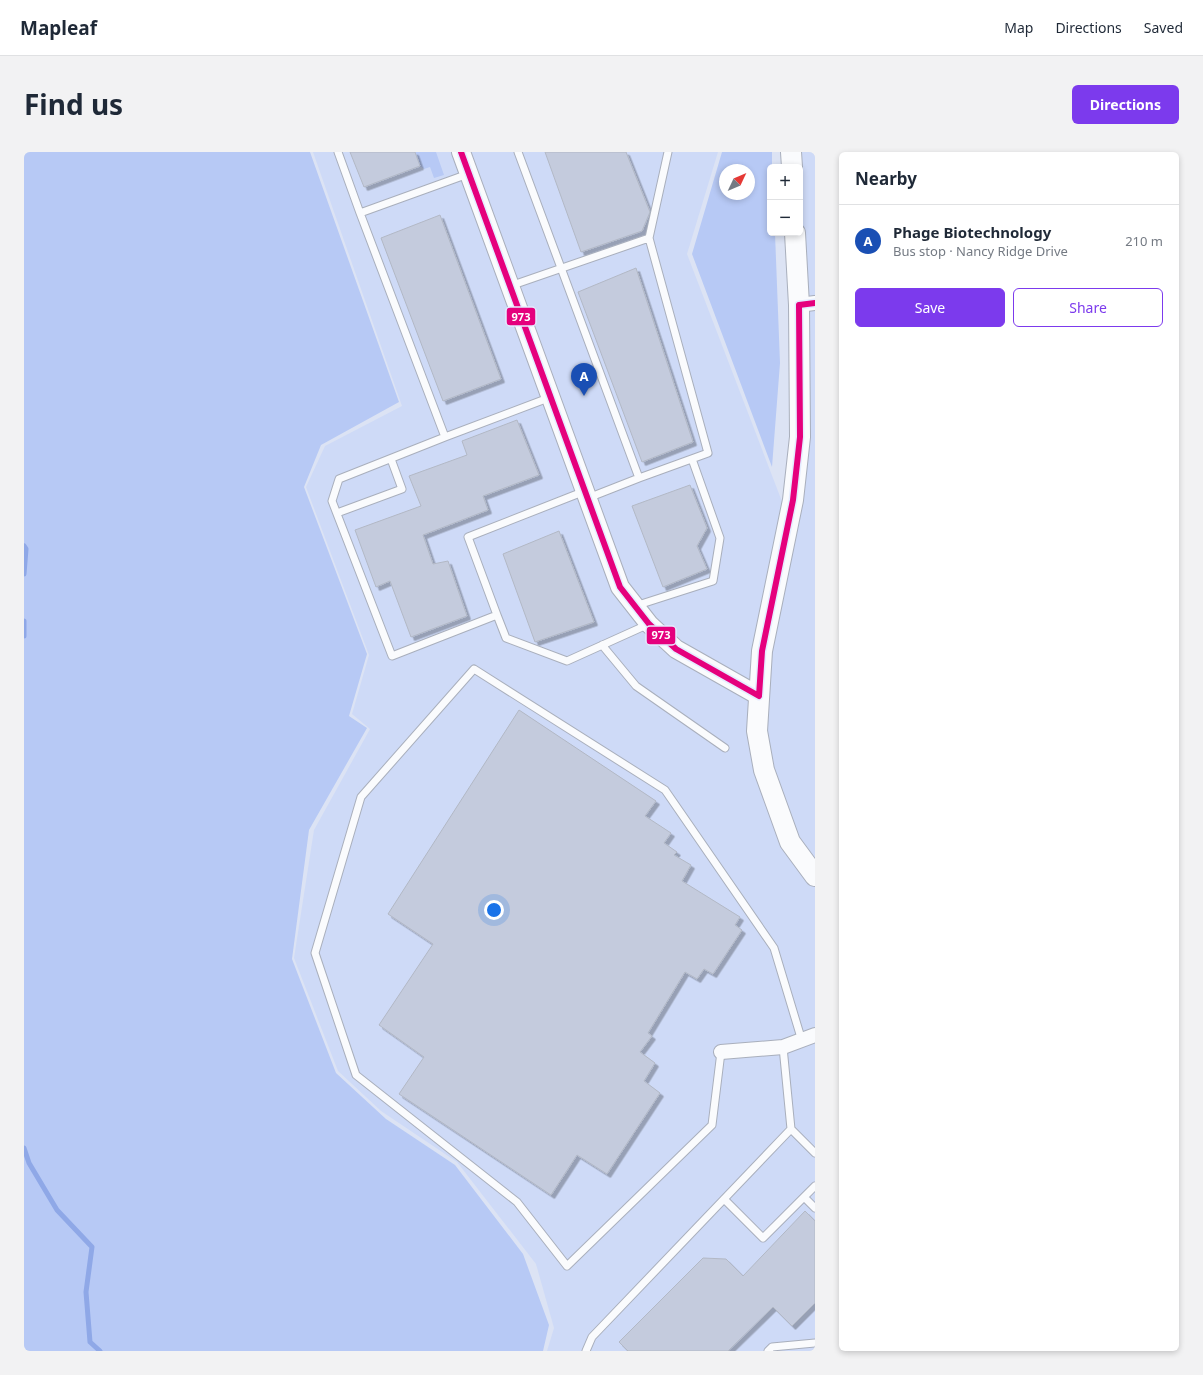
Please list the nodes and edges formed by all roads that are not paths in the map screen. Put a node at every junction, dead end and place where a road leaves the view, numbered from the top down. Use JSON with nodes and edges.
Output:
{"nodes":[{"id":1,"x":338,"y":152,"type":"edge"},
{"id":2,"x":461,"y":152,"type":"edge"},
{"id":3,"x":518,"y":152,"type":"edge"},
{"id":4,"x":668,"y":152,"type":"edge"},
{"id":5,"x":791,"y":152,"type":"edge"},
{"id":6,"x":792,"y":164,"type":"edge"},
{"id":7,"x":468,"y":174,"type":"junction"},
{"id":8,"x":360,"y":213,"type":"junction"},
{"id":9,"x":796,"y":236,"type":"edge"},
{"id":10,"x":649,"y":238,"type":"junction"},
{"id":11,"x":562,"y":268,"type":"junction"},
{"id":12,"x":510,"y":286,"type":"junction"},
{"id":13,"x":807,"y":304,"type":"edge"},
{"id":14,"x":551,"y":397,"type":"junction"},
{"id":15,"x":445,"y":437,"type":"junction"},
{"id":16,"x":391,"y":459,"type":"junction"},
{"id":17,"x":692,"y":459,"type":"junction"},
{"id":18,"x":639,"y":478,"type":"junction"},
{"id":19,"x":587,"y":494,"type":"junction"},
{"id":20,"x":337,"y":513,"type":"junction"},
{"id":21,"x":635,"y":606,"type":"junction"},
{"id":22,"x":497,"y":615,"type":"junction"},
{"id":23,"x":649,"y":624,"type":"junction"},
{"id":24,"x":602,"y":646,"type":"junction"},
{"id":25,"x":758,"y":696,"type":"junction"},
{"id":26,"x":724,"y":748,"type":"dead end"},
{"id":27,"x":815,"y":876,"type":"edge"},
{"id":28,"x":815,"y":1035,"type":"edge"},
{"id":29,"x":802,"y":1041,"type":"junction"},
{"id":30,"x":784,"y":1047,"type":"junction"},
{"id":31,"x":721,"y":1052,"type":"joint"},
{"id":32,"x":791,"y":1129,"type":"junction"},
{"id":33,"x":815,"y":1153,"type":"edge"},
{"id":34,"x":815,"y":1186,"type":"edge"},
{"id":35,"x":804,"y":1197,"type":"junction"},
{"id":36,"x":724,"y":1200,"type":"junction"},
{"id":37,"x":815,"y":1208,"type":"edge"},
{"id":38,"x":815,"y":1343,"type":"edge"},
{"id":39,"x":586,"y":1351,"type":"edge"},
{"id":40,"x":768,"y":1351,"type":"edge"}],
"edges":[{"from":1,"to":8,"type":"lane"},
{"from":2,"to":7,"type":"street"},
{"from":3,"to":11,"type":"lane"},
{"from":4,"to":10,"type":"lane"},
{"from":5,"to":6,"type":"main road"},
{"from":7,"to":8,"type":"lane"},
{"from":7,"to":12,"type":"street"},
{"from":8,"to":15,"type":"lane"},
{"from":9,"to":13,"type":"main road"},
{"from":10,"to":11,"type":"lane"},
{"from":10,"to":17,"type":"lane"},
{"from":11,"to":12,"type":"lane"},
{"from":11,"to":18,"type":"lane"},
{"from":12,"to":14,"type":"street"},
{"from":13,"to":25,"type":"main road"},
{"from":14,"to":15,"type":"lane"},
{"from":14,"to":19,"type":"street"},
{"from":15,"to":16,"type":"lane"},
{"from":16,"to":20,"type":"lane"},
{"from":16,"to":20,"type":"lane"},
{"from":17,"to":18,"type":"lane"},
{"from":17,"to":21,"type":"lane"},
{"from":18,"to":19,"type":"lane"},
{"from":19,"to":21,"type":"street"},
{"from":19,"to":22,"type":"lane"},
{"from":20,"to":22,"type":"lane"},
{"from":21,"to":23,"type":"street"},
{"from":22,"to":24,"type":"lane"},
{"from":23,"to":24,"type":"lane"},
{"from":23,"to":25,"type":"street"},
{"from":24,"to":26,"type":"lane"},
{"from":25,"to":27,"type":"main road"},
{"from":28,"to":29,"type":"street"},
{"from":29,"to":30,"type":"street"},
{"from":29,"to":31,"type":"lane"},
{"from":30,"to":31,"type":"street"},
{"from":30,"to":32,"type":"lane"},
{"from":32,"to":33,"type":"lane"},
{"from":32,"to":36,"type":"lane"},
{"from":34,"to":35,"type":"lane"},
{"from":35,"to":36,"type":"lane"},
{"from":35,"to":37,"type":"lane"},
{"from":36,"to":39,"type":"lane"},
{"from":38,"to":40,"type":"lane"}]}
